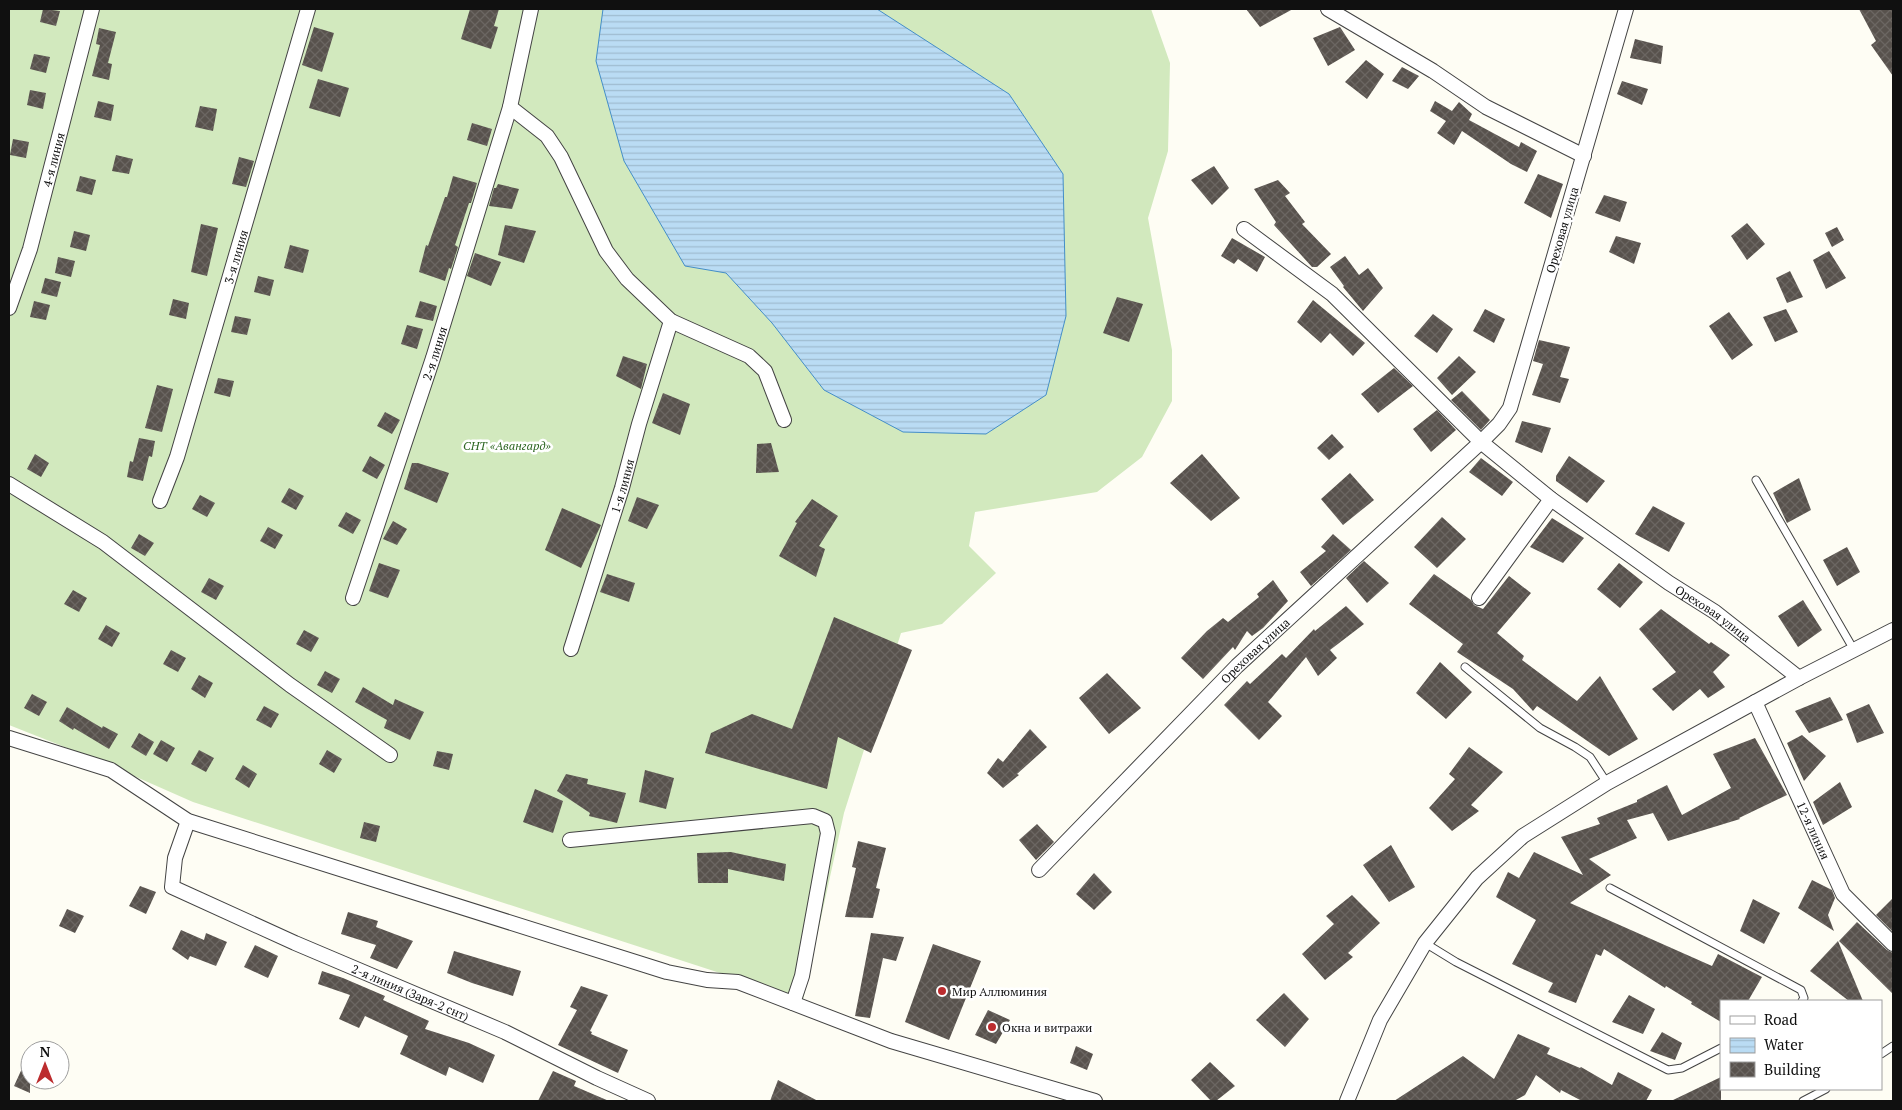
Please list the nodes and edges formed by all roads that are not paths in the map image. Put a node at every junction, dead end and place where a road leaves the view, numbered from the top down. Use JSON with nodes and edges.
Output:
{"nodes":[{"id":1,"x":92,"y":9,"type":"edge"},
{"id":2,"x":308,"y":9,"type":"edge"},
{"id":3,"x":531,"y":9,"type":"edge"},
{"id":4,"x":1328,"y":9,"type":"edge"},
{"id":5,"x":1626,"y":9,"type":"edge"},
{"id":6,"x":510,"y":107,"type":"junction"},
{"id":7,"x":1584,"y":156,"type":"junction"},
{"id":8,"x":1244,"y":229,"type":"dead end"},
{"id":9,"x":9,"y":308,"type":"edge"},
{"id":10,"x":672,"y":321,"type":"junction"},
{"id":11,"x":784,"y":420,"type":"dead end"},
{"id":12,"x":1481,"y":442,"type":"junction"},
{"id":13,"x":1756,"y":480,"type":"dead end"},
{"id":14,"x":9,"y":484,"type":"edge"},
{"id":15,"x":1551,"y":500,"type":"junction"},
{"id":16,"x":160,"y":502,"type":"dead end"},
{"id":17,"x":354,"y":598,"type":"dead end"},
{"id":18,"x":1479,"y":598,"type":"dead end"},
{"id":19,"x":1893,"y":630,"type":"edge"},
{"id":20,"x":571,"y":649,"type":"dead end"},
{"id":21,"x":1854,"y":650,"type":"junction"},
{"id":22,"x":1465,"y":667,"type":"dead end"},
{"id":23,"x":1799,"y":678,"type":"junction"},
{"id":24,"x":1754,"y":702,"type":"junction"},
{"id":25,"x":9,"y":738,"type":"edge"},
{"id":26,"x":390,"y":755,"type":"dead end"},
{"id":27,"x":1607,"y":783,"type":"junction"},
{"id":28,"x":188,"y":821,"type":"junction"},
{"id":29,"x":570,"y":840,"type":"dead end"},
{"id":30,"x":1039,"y":870,"type":"dead end"},
{"id":31,"x":1610,"y":888,"type":"dead end"},
{"id":32,"x":1425,"y":943,"type":"junction"},
{"id":33,"x":1893,"y":944,"type":"edge"},
{"id":34,"x":1803,"y":1000,"type":"edge"},
{"id":35,"x":793,"y":1003,"type":"junction"},
{"id":36,"x":1893,"y":1046,"type":"edge"},
{"id":37,"x":1720,"y":1049,"type":"edge"},
{"id":38,"x":1882,"y":1053,"type":"edge"},
{"id":39,"x":1824,"y":1090,"type":"edge"},
{"id":40,"x":648,"y":1101,"type":"edge"},
{"id":41,"x":1095,"y":1101,"type":"edge"},
{"id":42,"x":1347,"y":1101,"type":"edge"},
{"id":43,"x":1803,"y":1101,"type":"edge"}],
"edges":[{"from":1,"to":9,"type":"street","name":"4-я линия"},
{"from":2,"to":16,"type":"street","name":"3-я линия"},
{"from":3,"to":6,"type":"street","name":"2-я линия"},
{"from":4,"to":7,"type":"street"},
{"from":5,"to":7,"type":"street","name":"Ореховая улица"},
{"from":6,"to":10,"type":"street"},
{"from":6,"to":17,"type":"street","name":"2-я линия"},
{"from":7,"to":12,"type":"street","name":"Ореховая улица"},
{"from":8,"to":12,"type":"street"},
{"from":10,"to":11,"type":"street"},
{"from":10,"to":20,"type":"street","name":"1-я линия"},
{"from":12,"to":15,"type":"street","name":"Ореховая улица"},
{"from":12,"to":30,"type":"street","name":"Ореховая улица"},
{"from":13,"to":21,"type":"lane"},
{"from":14,"to":26,"type":"street"},
{"from":15,"to":18,"type":"street"},
{"from":15,"to":23,"type":"street","name":"Ореховая улица"},
{"from":19,"to":21,"type":"street"},
{"from":21,"to":23,"type":"street"},
{"from":22,"to":27,"type":"lane"},
{"from":23,"to":24,"type":"street"},
{"from":24,"to":27,"type":"street"},
{"from":24,"to":33,"type":"street","name":"12-я линия"},
{"from":25,"to":28,"type":"street"},
{"from":27,"to":32,"type":"street"},
{"from":28,"to":35,"type":"street"},
{"from":28,"to":40,"type":"street","name":"2-я линия (Заря-2 снт)"},
{"from":29,"to":35,"type":"street"},
{"from":31,"to":34,"type":"lane"},
{"from":32,"to":37,"type":"lane"},
{"from":32,"to":42,"type":"street"},
{"from":35,"to":41,"type":"street"},
{"from":36,"to":38,"type":"lane"},
{"from":39,"to":43,"type":"lane"}]}
